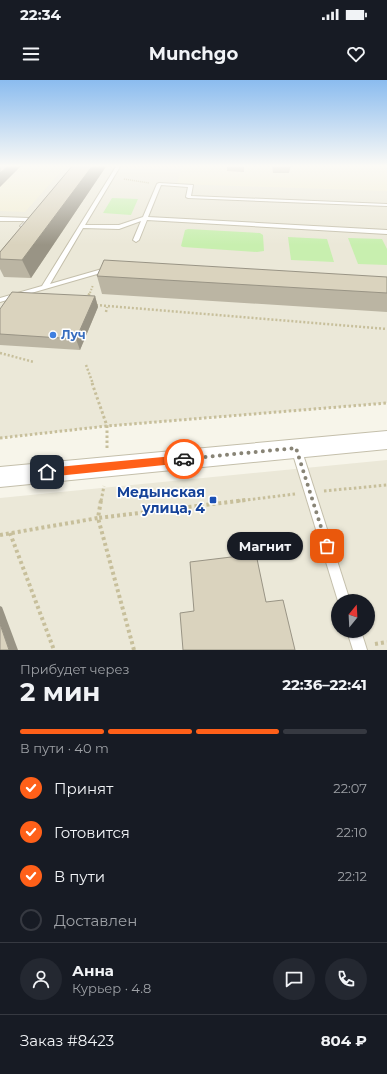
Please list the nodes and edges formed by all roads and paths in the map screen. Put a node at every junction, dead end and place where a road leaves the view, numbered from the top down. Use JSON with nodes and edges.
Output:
{"nodes":[{"id":1,"x":103,"y":192,"type":"edge"},
{"id":2,"x":156,"y":192,"type":"edge"},
{"id":3,"x":189,"y":192,"type":"edge"},
{"id":4,"x":387,"y":205,"type":"edge"},
{"id":5,"x":34,"y":214,"type":"edge"},
{"id":6,"x":145,"y":218,"type":"junction"},
{"id":7,"x":0,"y":219,"type":"edge"},
{"id":8,"x":29,"y":220,"type":"junction"},
{"id":9,"x":82,"y":226,"type":"junction"},
{"id":10,"x":19,"y":231,"type":"edge"},
{"id":11,"x":387,"y":232,"type":"edge"},
{"id":12,"x":136,"y":240,"type":"dead end"},
{"id":13,"x":114,"y":268,"type":"edge"},
{"id":14,"x":99,"y":272,"type":"junction"},
{"id":15,"x":44,"y":288,"type":"junction"},
{"id":16,"x":0,"y":300,"type":"edge"},
{"id":17,"x":85,"y":303,"type":"edge"},
{"id":18,"x":93,"y":304,"type":"edge"},
{"id":19,"x":107,"y":307,"type":"junction"},
{"id":20,"x":106,"y":312,"type":"dead end"},
{"id":21,"x":387,"y":329,"type":"edge"},
{"id":22,"x":0,"y":353,"type":"edge"},
{"id":23,"x":34,"y":362,"type":"dead end"},
{"id":24,"x":86,"y":365,"type":"dead end"},
{"id":25,"x":387,"y":402,"type":"edge"},
{"id":26,"x":107,"y":426,"type":"junction"},
{"id":27,"x":0,"y":438,"type":"edge"},
{"id":28,"x":387,"y":440,"type":"edge"},
{"id":29,"x":296,"y":448,"type":"junction"},
{"id":30,"x":107,"y":466,"type":"junction"},
{"id":31,"x":0,"y":477,"type":"edge"},
{"id":32,"x":387,"y":485,"type":"edge"},
{"id":33,"x":310,"y":492,"type":"junction"},
{"id":34,"x":98,"y":518,"type":"junction"},
{"id":35,"x":10,"y":533,"type":"junction"},
{"id":36,"x":0,"y":535,"type":"edge"},
{"id":37,"x":342,"y":594,"type":"edge"},
{"id":38,"x":356,"y":638,"type":"edge"},
{"id":39,"x":54,"y":650,"type":"edge"},
{"id":40,"x":134,"y":650,"type":"edge"},
{"id":41,"x":360,"y":650,"type":"edge"}],
"edges":[{"from":1,"to":9,"type":"lane"},
{"from":2,"to":6,"type":"lane"},
{"from":3,"to":4,"type":"lane"},
{"from":5,"to":8,"type":"lane"},
{"from":6,"to":9,"type":"lane"},
{"from":6,"to":11,"type":"lane"},
{"from":6,"to":12,"type":"lane"},
{"from":7,"to":8,"type":"lane"},
{"from":8,"to":10,"type":"lane"},
{"from":9,"to":15,"type":"lane"},
{"from":13,"to":14,"type":"lane"},
{"from":14,"to":15,"type":"lane"},
{"from":14,"to":17,"type":"path"},
{"from":15,"to":16,"type":"lane"},
{"from":18,"to":19,"type":"path"},
{"from":19,"to":20,"type":"path"},
{"from":19,"to":21,"type":"path"},
{"from":22,"to":23,"type":"path"},
{"from":24,"to":26,"type":"path"},
{"from":25,"to":26,"type":"path"},
{"from":26,"to":27,"type":"path"},
{"from":28,"to":29,"type":"street"},
{"from":29,"to":30,"type":"street"},
{"from":29,"to":33,"type":"lane"},
{"from":30,"to":31,"type":"street"},
{"from":30,"to":34,"type":"path"},
{"from":32,"to":33,"type":"path"},
{"from":33,"to":34,"type":"path"},
{"from":33,"to":37,"type":"lane"},
{"from":34,"to":35,"type":"path"},
{"from":34,"to":40,"type":"path"},
{"from":35,"to":36,"type":"path"},
{"from":35,"to":39,"type":"path"},
{"from":38,"to":41,"type":"lane"}]}
